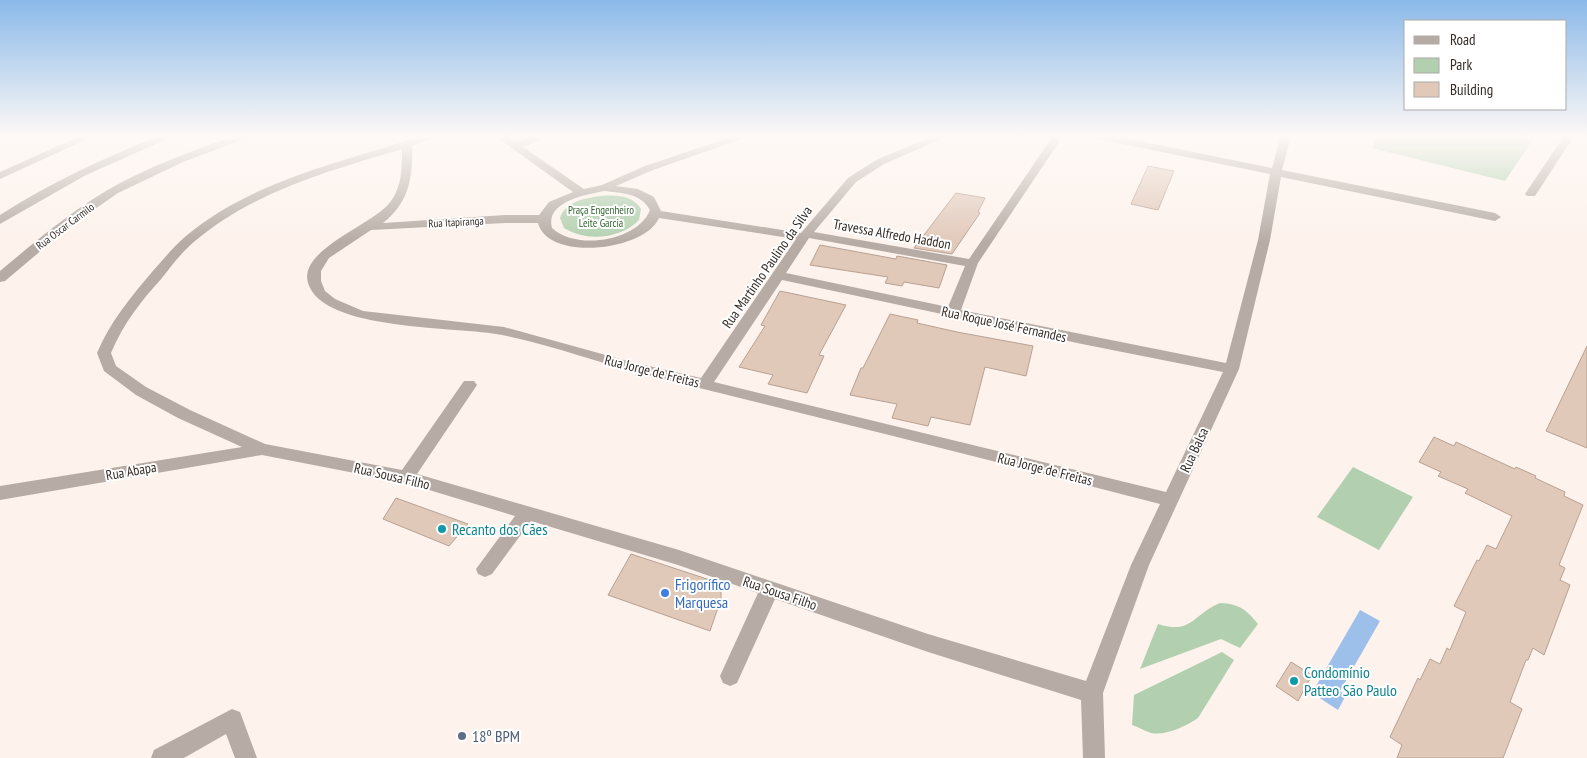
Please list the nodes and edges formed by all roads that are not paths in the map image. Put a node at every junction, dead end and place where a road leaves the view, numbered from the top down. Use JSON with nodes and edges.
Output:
{"nodes":[{"id":1,"x":87,"y":171,"type":"edge"},
{"id":2,"x":156,"y":171,"type":"edge"},
{"id":3,"x":321,"y":171,"type":"edge"},
{"id":4,"x":405,"y":171,"type":"edge"},
{"id":5,"x":551,"y":171,"type":"edge"},
{"id":6,"x":641,"y":171,"type":"edge"},
{"id":7,"x":862,"y":171,"type":"edge"},
{"id":8,"x":1034,"y":171,"type":"edge"},
{"id":9,"x":1268,"y":171,"type":"edge"},
{"id":10,"x":1546,"y":171,"type":"edge"},
{"id":11,"x":1276,"y":173,"type":"junction"},
{"id":12,"x":604,"y":188,"type":"junction"},
{"id":13,"x":581,"y":192,"type":"junction"},
{"id":14,"x":1531,"y":194,"type":"dead end"},
{"id":15,"x":656,"y":214,"type":"junction"},
{"id":16,"x":1495,"y":217,"type":"dead end"},
{"id":17,"x":544,"y":219,"type":"junction"},
{"id":18,"x":0,"y":220,"type":"edge"},
{"id":19,"x":369,"y":227,"type":"junction"},
{"id":20,"x":805,"y":235,"type":"junction"},
{"id":21,"x":972,"y":263,"type":"junction"},
{"id":22,"x":777,"y":275,"type":"junction"},
{"id":23,"x":0,"y":278,"type":"edge"},
{"id":24,"x":953,"y":313,"type":"junction"},
{"id":25,"x":1232,"y":369,"type":"junction"},
{"id":26,"x":705,"y":384,"type":"junction"},
{"id":27,"x":469,"y":385,"type":"dead end"},
{"id":28,"x":262,"y":449,"type":"junction"},
{"id":29,"x":406,"y":477,"type":"junction"},
{"id":30,"x":0,"y":493,"type":"edge"},
{"id":31,"x":1170,"y":500,"type":"junction"},
{"id":32,"x":526,"y":514,"type":"junction"},
{"id":33,"x":485,"y":569,"type":"dead end"},
{"id":34,"x":770,"y":589,"type":"junction"},
{"id":35,"x":730,"y":676,"type":"dead end"},
{"id":36,"x":1092,"y":694,"type":"junction"},
{"id":37,"x":162,"y":758,"type":"edge"},
{"id":38,"x":246,"y":758,"type":"edge"},
{"id":39,"x":1094,"y":758,"type":"edge"}],
"edges":[{"from":1,"to":18,"type":"street"},
{"from":2,"to":23,"type":"street","name":"Rua Oscar Carmilo"},
{"from":3,"to":28,"type":"street","name":"Rua Sousa Filho"},
{"from":4,"to":19,"type":"street","name":"Rua Jorge de Freitas"},
{"from":5,"to":13,"type":"street"},
{"from":6,"to":12,"type":"street"},
{"from":7,"to":20,"type":"street","name":"Rua Martinho Paulino da Silva"},
{"from":8,"to":21,"type":"street"},
{"from":9,"to":11,"type":"street"},
{"from":10,"to":14,"type":"street"},
{"from":11,"to":16,"type":"street"},
{"from":11,"to":25,"type":"street","name":"Rua Balsa"},
{"from":12,"to":13,"type":"street"},
{"from":12,"to":15,"type":"street"},
{"from":13,"to":17,"type":"street"},
{"from":15,"to":17,"type":"street"},
{"from":15,"to":20,"type":"street","name":"Travessa Alfredo Haddon"},
{"from":17,"to":19,"type":"street","name":"Rua Itapiranga"},
{"from":19,"to":26,"type":"street","name":"Rua Jorge de Freitas"},
{"from":20,"to":21,"type":"street","name":"Travessa Alfredo Haddon"},
{"from":20,"to":22,"type":"street","name":"Rua Martinho Paulino da Silva"},
{"from":21,"to":24,"type":"street"},
{"from":22,"to":24,"type":"street","name":"Rua Roque José Fernandes"},
{"from":22,"to":26,"type":"street","name":"Rua Martinho Paulino da Silva"},
{"from":24,"to":25,"type":"street","name":"Rua Roque José Fernandes"},
{"from":25,"to":31,"type":"street","name":"Rua Balsa"},
{"from":26,"to":31,"type":"street","name":"Rua Jorge de Freitas"},
{"from":27,"to":29,"type":"street"},
{"from":28,"to":29,"type":"street","name":"Rua Sousa Filho"},
{"from":28,"to":30,"type":"street","name":"Rua Abapa"},
{"from":29,"to":32,"type":"street","name":"Rua Sousa Filho"},
{"from":31,"to":36,"type":"street","name":"Rua Balsa"},
{"from":32,"to":33,"type":"street"},
{"from":32,"to":34,"type":"street","name":"Rua Sousa Filho"},
{"from":34,"to":35,"type":"street"},
{"from":34,"to":36,"type":"street","name":"Rua Sousa Filho"},
{"from":36,"to":39,"type":"street","name":"Rua Balsa"},
{"from":37,"to":38,"type":"street"}]}
